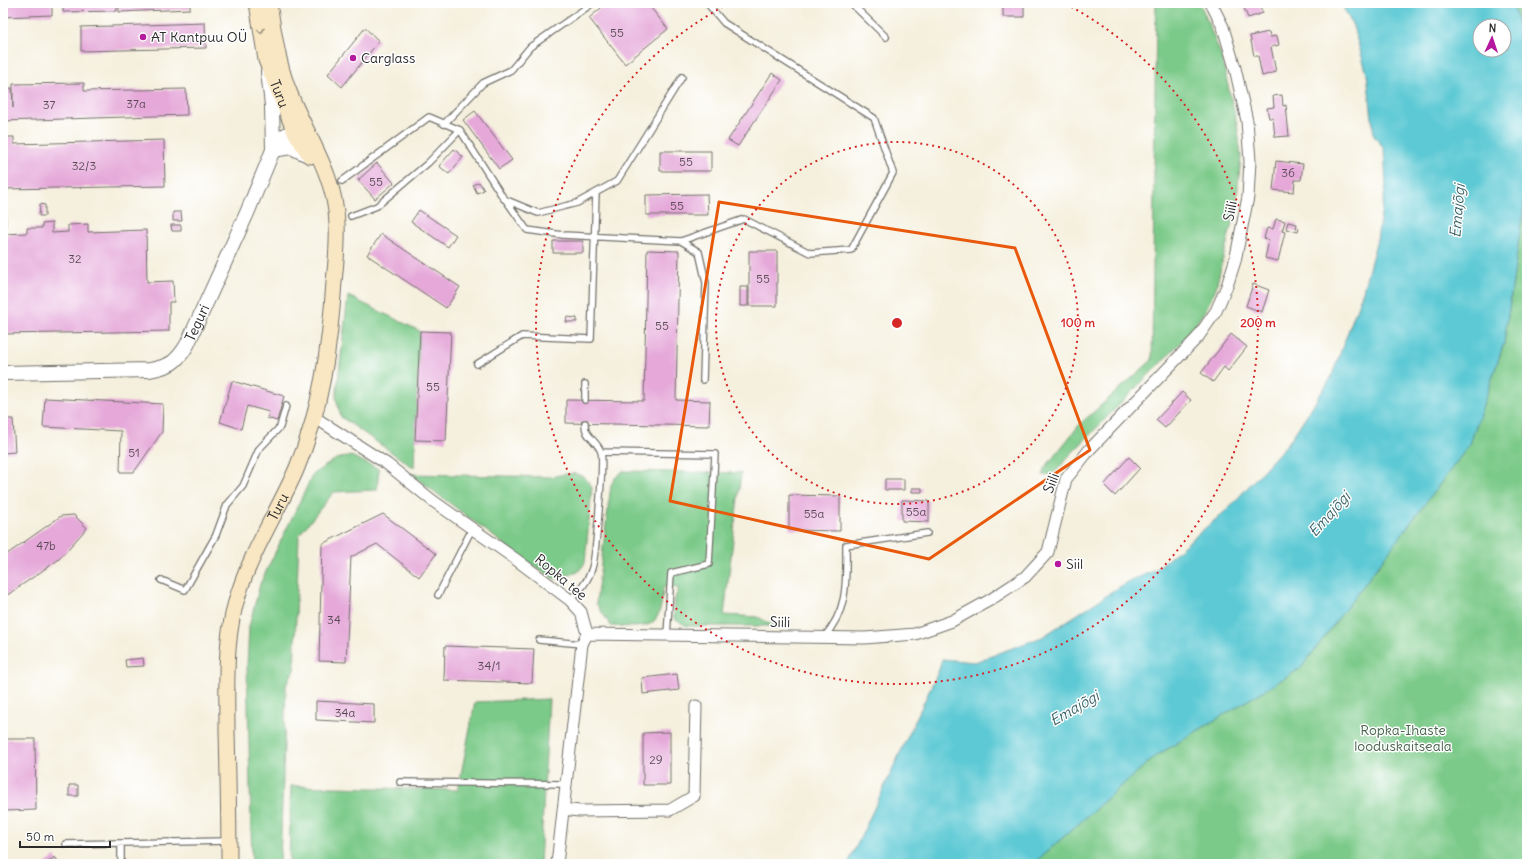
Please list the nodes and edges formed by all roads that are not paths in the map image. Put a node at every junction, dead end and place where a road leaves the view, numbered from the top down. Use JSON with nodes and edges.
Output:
{"nodes":[{"id":1,"x":256,"y":3,"type":"edge"},
{"id":2,"x":269,"y":3,"type":"edge"},
{"id":3,"x":593,"y":3,"type":"edge"},
{"id":4,"x":707,"y":3,"type":"edge"},
{"id":5,"x":851,"y":3,"type":"edge"},
{"id":6,"x":1211,"y":3,"type":"edge"},
{"id":7,"x":886,"y":37,"type":"dead end"},
{"id":8,"x":266,"y":60,"type":"junction"},
{"id":9,"x":682,"y":77,"type":"dead end"},
{"id":10,"x":444,"y":124,"type":"junction"},
{"id":11,"x":298,"y":128,"type":"junction"},
{"id":12,"x":460,"y":130,"type":"junction"},
{"id":13,"x":273,"y":150,"type":"junction"},
{"id":14,"x":310,"y":156,"type":"junction"},
{"id":15,"x":325,"y":174,"type":"junction"},
{"id":16,"x":342,"y":180,"type":"dead end"},
{"id":17,"x":596,"y":193,"type":"junction"},
{"id":18,"x":504,"y":199,"type":"junction"},
{"id":19,"x":351,"y":216,"type":"dead end"},
{"id":20,"x":594,"y":237,"type":"junction"},
{"id":21,"x":681,"y":241,"type":"junction"},
{"id":22,"x":476,"y":364,"type":"dead end"},
{"id":23,"x":3,"y":373,"type":"edge"},
{"id":24,"x":703,"y":380,"type":"dead end"},
{"id":25,"x":585,"y":384,"type":"dead end"},
{"id":26,"x":585,"y":400,"type":"dead end"},
{"id":27,"x":286,"y":406,"type":"dead end"},
{"id":28,"x":314,"y":417,"type":"junction"},
{"id":29,"x":585,"y":423,"type":"dead end"},
{"id":30,"x":601,"y":452,"type":"junction"},
{"id":31,"x":472,"y":529,"type":"junction"},
{"id":32,"x":927,"y":533,"type":"dead end"},
{"id":33,"x":161,"y":580,"type":"dead end"},
{"id":34,"x":438,"y":594,"type":"dead end"},
{"id":35,"x":570,"y":600,"type":"junction"},
{"id":36,"x":667,"y":636,"type":"junction"},
{"id":37,"x":824,"y":638,"type":"junction"},
{"id":38,"x":584,"y":639,"type":"junction"},
{"id":39,"x":539,"y":640,"type":"dead end"},
{"id":40,"x":696,"y":706,"type":"dead end"},
{"id":41,"x":400,"y":782,"type":"dead end"},
{"id":42,"x":565,"y":784,"type":"junction"},
{"id":43,"x":563,"y":809,"type":"junction"},
{"id":44,"x":229,"y":841,"type":"junction"},
{"id":45,"x":121,"y":843,"type":"junction"},
{"id":46,"x":66,"y":844,"type":"dead end"},
{"id":47,"x":121,"y":864,"type":"edge"},
{"id":48,"x":230,"y":864,"type":"edge"},
{"id":49,"x":557,"y":864,"type":"edge"}],
"edges":[{"from":1,"to":8,"type":"main road","name":"Turu","one_way":true},
{"from":2,"to":11,"type":"main road","name":"Turu"},
{"from":3,"to":10,"type":"lane"},
{"from":4,"to":21,"type":"lane"},
{"from":5,"to":7,"type":"lane"},
{"from":6,"to":37,"type":"street","name":"Siili"},
{"from":8,"to":11,"type":"main road","name":"Turu"},
{"from":8,"to":13,"type":"street"},
{"from":9,"to":17,"type":"lane"},
{"from":10,"to":12,"type":"lane"},
{"from":10,"to":16,"type":"lane"},
{"from":11,"to":13,"type":"street","name":"Teguri"},
{"from":11,"to":14,"type":"main road","name":"Turu"},
{"from":11,"to":15,"type":"main road","name":"Turu"},
{"from":12,"to":18,"type":"lane"},
{"from":12,"to":19,"type":"lane"},
{"from":13,"to":14,"type":"street"},
{"from":13,"to":23,"type":"street","name":"Teguri"},
{"from":14,"to":15,"type":"main road","name":"Turu"},
{"from":15,"to":28,"type":"main road","name":"Turu"},
{"from":17,"to":18,"type":"lane"},
{"from":17,"to":20,"type":"lane"},
{"from":18,"to":20,"type":"lane"},
{"from":20,"to":21,"type":"lane"},
{"from":20,"to":22,"type":"lane"},
{"from":21,"to":24,"type":"lane"},
{"from":25,"to":26,"type":"lane"},
{"from":27,"to":33,"type":"lane"},
{"from":28,"to":31,"type":"street","name":"Ropka tee"},
{"from":28,"to":44,"type":"main road","name":"Turu"},
{"from":29,"to":30,"type":"lane"},
{"from":30,"to":35,"type":"lane"},
{"from":30,"to":36,"type":"lane"},
{"from":31,"to":34,"type":"lane"},
{"from":31,"to":35,"type":"street","name":"Ropka tee"},
{"from":32,"to":37,"type":"lane"},
{"from":35,"to":38,"type":"street","name":"Ropka tee"},
{"from":36,"to":37,"type":"street","name":"Siili"},
{"from":36,"to":38,"type":"street","name":"Siili"},
{"from":38,"to":39,"type":"lane"},
{"from":38,"to":42,"type":"street","name":"Ropka tee"},
{"from":40,"to":43,"type":"street"},
{"from":41,"to":42,"type":"lane"},
{"from":42,"to":43,"type":"street","name":"Ropka tee"},
{"from":43,"to":49,"type":"street","name":"Ropka tee"},
{"from":44,"to":45,"type":"lane"},
{"from":44,"to":48,"type":"main road","name":"Turu"},
{"from":45,"to":46,"type":"lane"},
{"from":45,"to":47,"type":"lane"}]}
